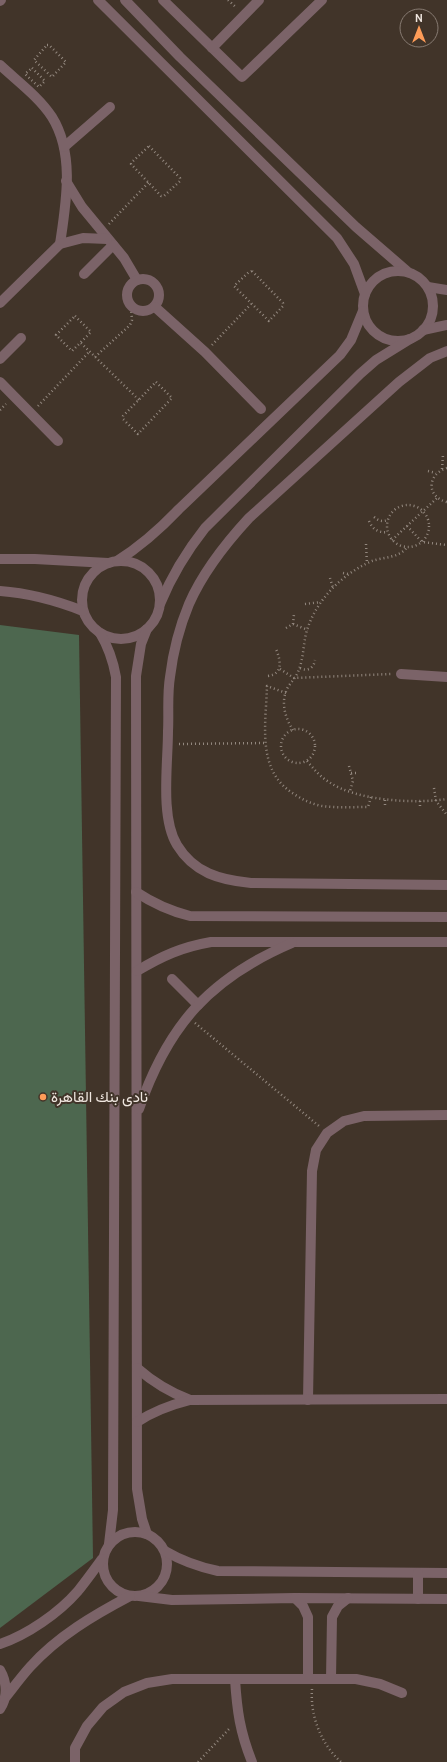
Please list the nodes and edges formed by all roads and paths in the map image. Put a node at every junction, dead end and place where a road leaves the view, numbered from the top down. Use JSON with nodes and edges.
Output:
{"nodes":[{"id":1,"x":98,"y":0,"type":"edge"},
{"id":2,"x":125,"y":0,"type":"edge"},
{"id":3,"x":163,"y":0,"type":"edge"},
{"id":4,"x":259,"y":0,"type":"edge"},
{"id":5,"x":322,"y":0,"type":"edge"},
{"id":6,"x":212,"y":48,"type":"junction"},
{"id":7,"x":0,"y":65,"type":"edge"},
{"id":8,"x":43,"y":70,"type":"junction"},
{"id":9,"x":39,"y":74,"type":"junction"},
{"id":10,"x":110,"y":107,"type":"dead end"},
{"id":11,"x":64,"y":147,"type":"junction"},
{"id":12,"x":66,"y":181,"type":"junction"},
{"id":13,"x":148,"y":182,"type":"junction"},
{"id":14,"x":107,"y":239,"type":"junction"},
{"id":15,"x":60,"y":244,"type":"junction"},
{"id":16,"x":408,"y":272,"type":"junction"},
{"id":17,"x":84,"y":274,"type":"dead end"},
{"id":18,"x":137,"y":280,"type":"junction"},
{"id":19,"x":428,"y":287,"type":"junction"},
{"id":20,"x":447,"y":290,"type":"edge"},
{"id":21,"x":365,"y":294,"type":"junction"},
{"id":22,"x":0,"y":303,"type":"edge"},
{"id":23,"x":251,"y":304,"type":"junction"},
{"id":24,"x":131,"y":307,"type":"junction"},
{"id":25,"x":155,"y":307,"type":"junction"},
{"id":26,"x":363,"y":311,"type":"junction"},
{"id":27,"x":447,"y":325,"type":"edge"},
{"id":28,"x":423,"y":330,"type":"junction"},
{"id":29,"x":21,"y":338,"type":"dead end"},
{"id":30,"x":410,"y":339,"type":"junction"},
{"id":31,"x":81,"y":343,"type":"junction"},
{"id":32,"x":90,"y":351,"type":"junction"},
{"id":33,"x":447,"y":351,"type":"edge"},
{"id":34,"x":205,"y":352,"type":"junction"},
{"id":35,"x":95,"y":356,"type":"junction"},
{"id":36,"x":0,"y":359,"type":"edge"},
{"id":37,"x":0,"y":382,"type":"edge"},
{"id":38,"x":139,"y":400,"type":"junction"},
{"id":39,"x":261,"y":408,"type":"dead end"},
{"id":40,"x":30,"y":413,"type":"junction"},
{"id":41,"x":58,"y":441,"type":"dead end"},
{"id":42,"x":442,"y":455,"type":"dead end"},
{"id":43,"x":447,"y":468,"type":"edge"},
{"id":44,"x":442,"y":469,"type":"junction"},
{"id":45,"x":428,"y":471,"type":"dead end"},
{"id":46,"x":436,"y":474,"type":"junction"},
{"id":47,"x":437,"y":498,"type":"junction"},
{"id":48,"x":447,"y":502,"type":"edge"},
{"id":49,"x":423,"y":511,"type":"junction"},
{"id":50,"x":374,"y":517,"type":"dead end"},
{"id":51,"x":388,"y":520,"type":"junction"},
{"id":52,"x":369,"y":522,"type":"dead end"},
{"id":53,"x":407,"y":526,"type":"junction"},
{"id":54,"x":388,"y":532,"type":"junction"},
{"id":55,"x":392,"y":540,"type":"junction"},
{"id":56,"x":422,"y":542,"type":"junction"},
{"id":57,"x":366,"y":544,"type":"dead end"},
{"id":58,"x":447,"y":546,"type":"edge"},
{"id":59,"x":407,"y":547,"type":"junction"},
{"id":60,"x":0,"y":559,"type":"edge"},
{"id":61,"x":112,"y":562,"type":"junction"},
{"id":62,"x":367,"y":564,"type":"junction"},
{"id":63,"x":343,"y":573,"type":"dead end"},
{"id":64,"x":349,"y":574,"type":"junction"},
{"id":65,"x":330,"y":578,"type":"dead end"},
{"id":66,"x":333,"y":588,"type":"junction"},
{"id":67,"x":0,"y":591,"type":"edge"},
{"id":68,"x":321,"y":602,"type":"junction"},
{"id":69,"x":160,"y":604,"type":"junction"},
{"id":70,"x":305,"y":604,"type":"dead end"},
{"id":71,"x":83,"y":610,"type":"junction"},
{"id":72,"x":294,"y":614,"type":"dead end"},
{"id":73,"x":293,"y":624,"type":"junction"},
{"id":74,"x":286,"y":628,"type":"dead end"},
{"id":75,"x":147,"y":629,"type":"junction"},
{"id":76,"x":308,"y":630,"type":"junction"},
{"id":77,"x":100,"y":633,"type":"junction"},
{"id":78,"x":276,"y":649,"type":"dead end"},
{"id":79,"x":315,"y":660,"type":"dead end"},
{"id":80,"x":300,"y":668,"type":"junction"},
{"id":81,"x":280,"y":669,"type":"junction"},
{"id":82,"x":401,"y":674,"type":"joint"},
{"id":83,"x":268,"y":676,"type":"dead end"},
{"id":84,"x":294,"y":678,"type":"junction"},
{"id":85,"x":447,"y":678,"type":"edge"},
{"id":86,"x":286,"y":693,"type":"junction"},
{"id":87,"x":293,"y":730,"type":"junction"},
{"id":88,"x":266,"y":743,"type":"junction"},
{"id":89,"x":168,"y":745,"type":"junction"},
{"id":90,"x":307,"y":761,"type":"junction"},
{"id":91,"x":349,"y":766,"type":"dead end"},
{"id":92,"x":351,"y":772,"type":"junction"},
{"id":93,"x":358,"y":773,"type":"dead end"},
{"id":94,"x":434,"y":788,"type":"dead end"},
{"id":95,"x":350,"y":791,"type":"junction"},
{"id":96,"x":370,"y":797,"type":"junction"},
{"id":97,"x":447,"y":799,"type":"edge"},
{"id":98,"x":385,"y":800,"type":"junction"},
{"id":99,"x":420,"y":801,"type":"junction"},
{"id":100,"x":436,"y":801,"type":"junction"},
{"id":101,"x":385,"y":807,"type":"dead end"},
{"id":102,"x":420,"y":808,"type":"dead end"},
{"id":103,"x":447,"y":815,"type":"edge"},
{"id":104,"x":447,"y":886,"type":"edge"},
{"id":105,"x":136,"y":892,"type":"junction"},
{"id":106,"x":447,"y":917,"type":"edge"},
{"id":107,"x":298,"y":941,"type":"junction"},
{"id":108,"x":447,"y":942,"type":"edge"},
{"id":109,"x":137,"y":971,"type":"junction"},
{"id":110,"x":172,"y":979,"type":"dead end"},
{"id":111,"x":198,"y":1005,"type":"junction"},
{"id":112,"x":187,"y":1017,"type":"junction"},
{"id":113,"x":137,"y":1116,"type":"junction"},
{"id":114,"x":447,"y":1116,"type":"edge"},
{"id":115,"x":327,"y":1133,"type":"junction"},
{"id":116,"x":137,"y":1368,"type":"junction"},
{"id":117,"x":190,"y":1400,"type":"junction"},
{"id":118,"x":308,"y":1400,"type":"junction"},
{"id":119,"x":447,"y":1400,"type":"edge"},
{"id":120,"x":137,"y":1422,"type":"junction"},
{"id":121,"x":147,"y":1534,"type":"junction"},
{"id":122,"x":109,"y":1544,"type":"junction"},
{"id":123,"x":165,"y":1551,"type":"junction"},
{"id":124,"x":102,"y":1559,"type":"junction"},
{"id":125,"x":418,"y":1573,"type":"junction"},
{"id":126,"x":447,"y":1573,"type":"edge"},
{"id":127,"x":135,"y":1596,"type":"junction"},
{"id":128,"x":295,"y":1598,"type":"junction"},
{"id":129,"x":348,"y":1598,"type":"junction"},
{"id":130,"x":418,"y":1599,"type":"junction"},
{"id":131,"x":447,"y":1599,"type":"edge"},
{"id":132,"x":0,"y":1644,"type":"edge"},
{"id":133,"x":0,"y":1670,"type":"edge"},
{"id":134,"x":235,"y":1679,"type":"junction"},
{"id":135,"x":310,"y":1679,"type":"junction"},
{"id":136,"x":331,"y":1679,"type":"junction"},
{"id":137,"x":402,"y":1693,"type":"dead end"},
{"id":138,"x":5,"y":1698,"type":"junction"},
{"id":139,"x":0,"y":1709,"type":"edge"},
{"id":140,"x":239,"y":1718,"type":"junction"},
{"id":141,"x":75,"y":1762,"type":"edge"},
{"id":142,"x":198,"y":1762,"type":"edge"},
{"id":143,"x":252,"y":1762,"type":"edge"},
{"id":144,"x":341,"y":1762,"type":"edge"}],
"edges":[{"from":1,"to":21,"type":"street"},
{"from":2,"to":16,"type":"street"},
{"from":3,"to":6,"type":"street"},
{"from":4,"to":6,"type":"street"},
{"from":5,"to":6,"type":"street"},
{"from":7,"to":11,"type":"street"},
{"from":8,"to":8,"type":"path"},
{"from":8,"to":9,"type":"path"},
{"from":9,"to":9,"type":"path"},
{"from":10,"to":11,"type":"street"},
{"from":11,"to":12,"type":"street"},
{"from":12,"to":14,"type":"street"},
{"from":12,"to":15,"type":"street"},
{"from":13,"to":13,"type":"path"},
{"from":13,"to":14,"type":"path"},
{"from":14,"to":15,"type":"street"},
{"from":14,"to":17,"type":"street"},
{"from":14,"to":18,"type":"street"},
{"from":15,"to":22,"type":"street"},
{"from":16,"to":19,"type":"street"},
{"from":16,"to":21,"type":"street"},
{"from":18,"to":24,"type":"street"},
{"from":18,"to":25,"type":"street"},
{"from":19,"to":20,"type":"street"},
{"from":19,"to":28,"type":"street"},
{"from":21,"to":26,"type":"street"},
{"from":23,"to":23,"type":"path"},
{"from":23,"to":34,"type":"path"},
{"from":24,"to":25,"type":"street"},
{"from":24,"to":35,"type":"path"},
{"from":25,"to":34,"type":"street"},
{"from":26,"to":30,"type":"street"},
{"from":26,"to":61,"type":"street"},
{"from":27,"to":28,"type":"street"},
{"from":28,"to":30,"type":"street"},
{"from":29,"to":36,"type":"street"},
{"from":30,"to":69,"type":"street"},
{"from":31,"to":31,"type":"path"},
{"from":31,"to":32,"type":"path"},
{"from":32,"to":35,"type":"path"},
{"from":32,"to":40,"type":"path"},
{"from":33,"to":89,"type":"street"},
{"from":34,"to":39,"type":"street"},
{"from":35,"to":38,"type":"path"},
{"from":37,"to":40,"type":"street"},
{"from":38,"to":38,"type":"path"},
{"from":40,"to":41,"type":"street"},
{"from":42,"to":44,"type":"path"},
{"from":43,"to":44,"type":"path"},
{"from":44,"to":46,"type":"path"},
{"from":45,"to":46,"type":"path"},
{"from":46,"to":47,"type":"path"},
{"from":47,"to":48,"type":"path"},
{"from":47,"to":49,"type":"path"},
{"from":49,"to":51,"type":"path"},
{"from":49,"to":53,"type":"path"},
{"from":49,"to":56,"type":"path"},
{"from":50,"to":51,"type":"path"},
{"from":51,"to":54,"type":"path"},
{"from":52,"to":54,"type":"path"},
{"from":53,"to":55,"type":"path"},
{"from":53,"to":56,"type":"path"},
{"from":54,"to":55,"type":"path"},
{"from":55,"to":59,"type":"path"},
{"from":56,"to":58,"type":"path"},
{"from":56,"to":59,"type":"path"},
{"from":57,"to":62,"type":"path"},
{"from":59,"to":62,"type":"path"},
{"from":60,"to":61,"type":"street"},
{"from":61,"to":69,"type":"street"},
{"from":61,"to":71,"type":"street"},
{"from":62,"to":64,"type":"path"},
{"from":63,"to":64,"type":"path"},
{"from":64,"to":66,"type":"path"},
{"from":65,"to":66,"type":"path"},
{"from":66,"to":68,"type":"path"},
{"from":67,"to":71,"type":"street"},
{"from":68,"to":70,"type":"path"},
{"from":68,"to":76,"type":"path"},
{"from":69,"to":75,"type":"street"},
{"from":71,"to":77,"type":"street"},
{"from":72,"to":73,"type":"path"},
{"from":73,"to":74,"type":"path"},
{"from":73,"to":76,"type":"path"},
{"from":75,"to":77,"type":"street"},
{"from":75,"to":105,"type":"street"},
{"from":76,"to":80,"type":"path"},
{"from":77,"to":122,"type":"street"},
{"from":78,"to":81,"type":"path"},
{"from":79,"to":80,"type":"path"},
{"from":80,"to":84,"type":"path"},
{"from":81,"to":83,"type":"path"},
{"from":81,"to":84,"type":"path"},
{"from":82,"to":84,"type":"path"},
{"from":82,"to":85,"type":"street"},
{"from":84,"to":86,"type":"path"},
{"from":86,"to":87,"type":"path"},
{"from":86,"to":88,"type":"path"},
{"from":87,"to":90,"type":"path"},
{"from":87,"to":90,"type":"path"},
{"from":88,"to":89,"type":"path"},
{"from":88,"to":96,"type":"path"},
{"from":89,"to":104,"type":"street"},
{"from":90,"to":95,"type":"path"},
{"from":91,"to":92,"type":"path"},
{"from":92,"to":93,"type":"path"},
{"from":92,"to":95,"type":"path"},
{"from":94,"to":100,"type":"path"},
{"from":95,"to":96,"type":"path"},
{"from":96,"to":98,"type":"path"},
{"from":97,"to":100,"type":"path"},
{"from":98,"to":99,"type":"path"},
{"from":98,"to":101,"type":"path"},
{"from":99,"to":100,"type":"path"},
{"from":99,"to":102,"type":"path"},
{"from":100,"to":103,"type":"path"},
{"from":105,"to":106,"type":"street"},
{"from":105,"to":109,"type":"street"},
{"from":107,"to":108,"type":"street"},
{"from":107,"to":109,"type":"street"},
{"from":107,"to":111,"type":"street"},
{"from":109,"to":113,"type":"street"},
{"from":110,"to":111,"type":"street"},
{"from":111,"to":112,"type":"street"},
{"from":112,"to":113,"type":"street"},
{"from":112,"to":115,"type":"path"},
{"from":113,"to":116,"type":"street"},
{"from":114,"to":115,"type":"street"},
{"from":115,"to":118,"type":"street"},
{"from":116,"to":117,"type":"street"},
{"from":116,"to":120,"type":"street"},
{"from":117,"to":118,"type":"street"},
{"from":117,"to":120,"type":"street"},
{"from":118,"to":119,"type":"street"},
{"from":120,"to":121,"type":"street"},
{"from":121,"to":122,"type":"street"},
{"from":121,"to":123,"type":"street"},
{"from":122,"to":124,"type":"street"},
{"from":123,"to":125,"type":"street"},
{"from":123,"to":127,"type":"street"},
{"from":124,"to":127,"type":"street"},
{"from":124,"to":132,"type":"street"},
{"from":125,"to":126,"type":"street"},
{"from":125,"to":130,"type":"street"},
{"from":127,"to":128,"type":"street"},
{"from":127,"to":138,"type":"street"},
{"from":128,"to":129,"type":"street"},
{"from":128,"to":135,"type":"street"},
{"from":129,"to":130,"type":"street"},
{"from":129,"to":136,"type":"street"},
{"from":130,"to":131,"type":"street"},
{"from":133,"to":138,"type":"street"},
{"from":134,"to":135,"type":"street"},
{"from":134,"to":140,"type":"street"},
{"from":134,"to":141,"type":"street"},
{"from":135,"to":136,"type":"street"},
{"from":135,"to":144,"type":"path"},
{"from":136,"to":137,"type":"street"},
{"from":138,"to":139,"type":"street"},
{"from":140,"to":142,"type":"path"},
{"from":140,"to":143,"type":"street"}]}
